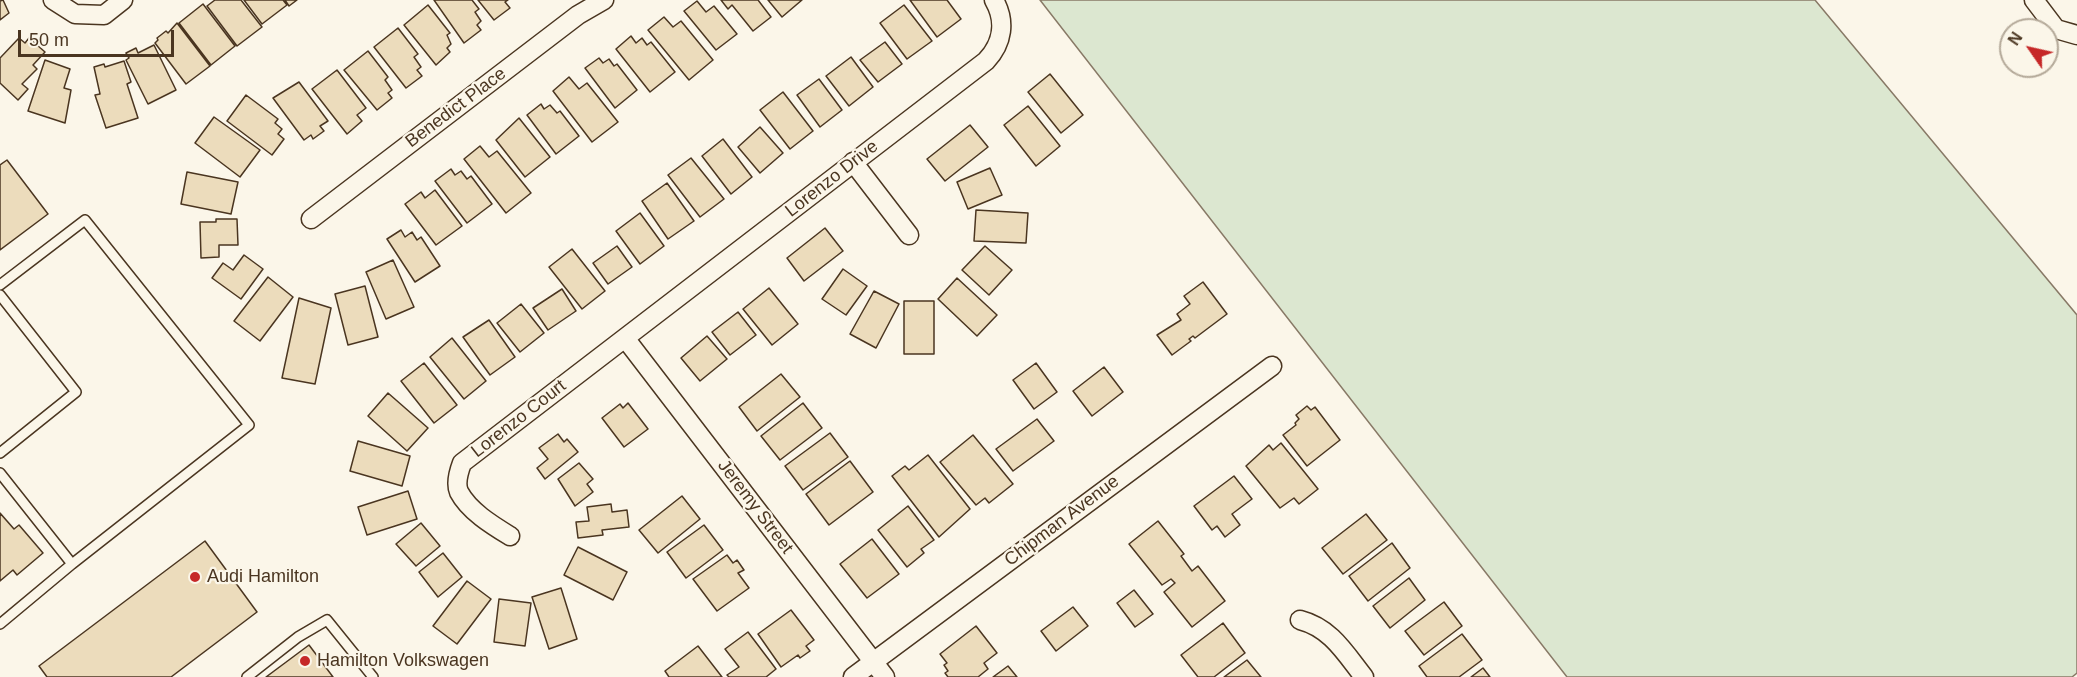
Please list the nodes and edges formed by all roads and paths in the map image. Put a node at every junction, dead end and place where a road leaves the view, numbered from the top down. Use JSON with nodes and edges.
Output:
{"nodes":[{"id":1,"x":53,"y":0,"type":"edge"},
{"id":2,"x":123,"y":0,"type":"edge"},
{"id":3,"x":604,"y":0,"type":"edge"},
{"id":4,"x":994,"y":0,"type":"edge"},
{"id":5,"x":2034,"y":0,"type":"edge"},
{"id":6,"x":2077,"y":35,"type":"edge"},
{"id":7,"x":853,"y":162,"type":"junction"},
{"id":8,"x":311,"y":219,"type":"dead end"},
{"id":9,"x":909,"y":235,"type":"dead end"},
{"id":10,"x":0,"y":285,"type":"edge"},
{"id":11,"x":0,"y":296,"type":"edge"},
{"id":12,"x":626,"y":338,"type":"junction"},
{"id":13,"x":1272,"y":366,"type":"dead end"},
{"id":14,"x":0,"y":453,"type":"edge"},
{"id":15,"x":0,"y":473,"type":"edge"},
{"id":16,"x":510,"y":536,"type":"dead end"},
{"id":17,"x":72,"y":564,"type":"junction"},
{"id":18,"x":1300,"y":620,"type":"dead end"},
{"id":19,"x":0,"y":624,"type":"edge"},
{"id":20,"x":873,"y":662,"type":"junction"},
{"id":21,"x":247,"y":677,"type":"edge"},
{"id":22,"x":373,"y":677,"type":"edge"},
{"id":23,"x":853,"y":677,"type":"edge"},
{"id":24,"x":885,"y":677,"type":"edge"},
{"id":25,"x":1364,"y":677,"type":"edge"}],
"edges":[{"from":1,"to":2,"type":"street"},
{"from":3,"to":8,"type":"street","name":"Benedict Place"},
{"from":4,"to":7,"type":"street","name":"Lorenzo Drive"},
{"from":5,"to":6,"type":"street"},
{"from":7,"to":9,"type":"street"},
{"from":7,"to":12,"type":"street","name":"Lorenzo Drive"},
{"from":10,"to":17,"type":"lane"},
{"from":11,"to":14,"type":"lane"},
{"from":12,"to":16,"type":"street","name":"Lorenzo Court"},
{"from":12,"to":20,"type":"street","name":"Jeremy Street"},
{"from":13,"to":20,"type":"street","name":"Chipman Avenue"},
{"from":15,"to":17,"type":"lane"},
{"from":17,"to":19,"type":"lane"},
{"from":18,"to":25,"type":"street"},
{"from":20,"to":23,"type":"street","name":"Chipman Avenue"},
{"from":20,"to":24,"type":"street","name":"Jeremy Street"},
{"from":21,"to":22,"type":"lane"}]}
